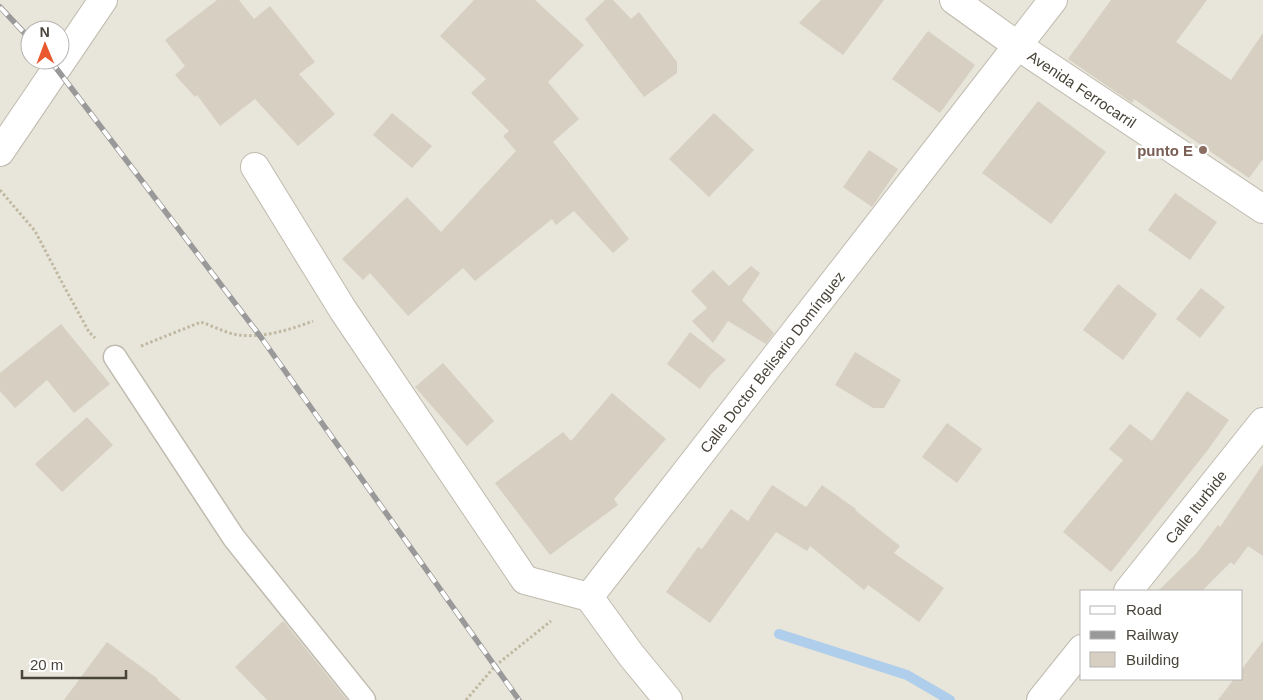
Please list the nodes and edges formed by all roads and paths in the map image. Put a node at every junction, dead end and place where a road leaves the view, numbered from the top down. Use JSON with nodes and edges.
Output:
{"nodes":[{"id":1,"x":102,"y":0,"type":"edge"},
{"id":2,"x":954,"y":0,"type":"edge"},
{"id":3,"x":1053,"y":0,"type":"edge"},
{"id":4,"x":1018,"y":46,"type":"junction"},
{"id":5,"x":0,"y":152,"type":"edge"},
{"id":6,"x":255,"y":167,"type":"dead end"},
{"id":7,"x":0,"y":190,"type":"edge"},
{"id":8,"x":1263,"y":209,"type":"edge"},
{"id":9,"x":343,"y":310,"type":"junction"},
{"id":10,"x":115,"y":357,"type":"junction"},
{"id":11,"x":1263,"y":422,"type":"edge"},
{"id":12,"x":1129,"y":590,"type":"edge"},
{"id":13,"x":589,"y":597,"type":"junction"},
{"id":14,"x":1080,"y":651,"type":"edge"},
{"id":15,"x":364,"y":700,"type":"edge"},
{"id":16,"x":466,"y":700,"type":"edge"},
{"id":17,"x":668,"y":700,"type":"edge"},
{"id":18,"x":1041,"y":700,"type":"edge"}],
"edges":[{"from":1,"to":5,"type":"street"},
{"from":2,"to":4,"type":"street","name":"Avenida Ferrocarril"},
{"from":3,"to":4,"type":"street","name":"Calle Doctor Belisario Domínguez"},
{"from":4,"to":8,"type":"street","name":"Avenida Ferrocarril"},
{"from":4,"to":13,"type":"street","name":"Calle Doctor Belisario Domínguez"},
{"from":6,"to":9,"type":"street"},
{"from":7,"to":10,"type":"path"},
{"from":9,"to":10,"type":"path"},
{"from":9,"to":13,"type":"street"},
{"from":10,"to":15,"type":"street"},
{"from":11,"to":12,"type":"street","name":"Calle Iturbide"},
{"from":13,"to":16,"type":"path"},
{"from":13,"to":17,"type":"street"},
{"from":14,"to":18,"type":"street"}]}
